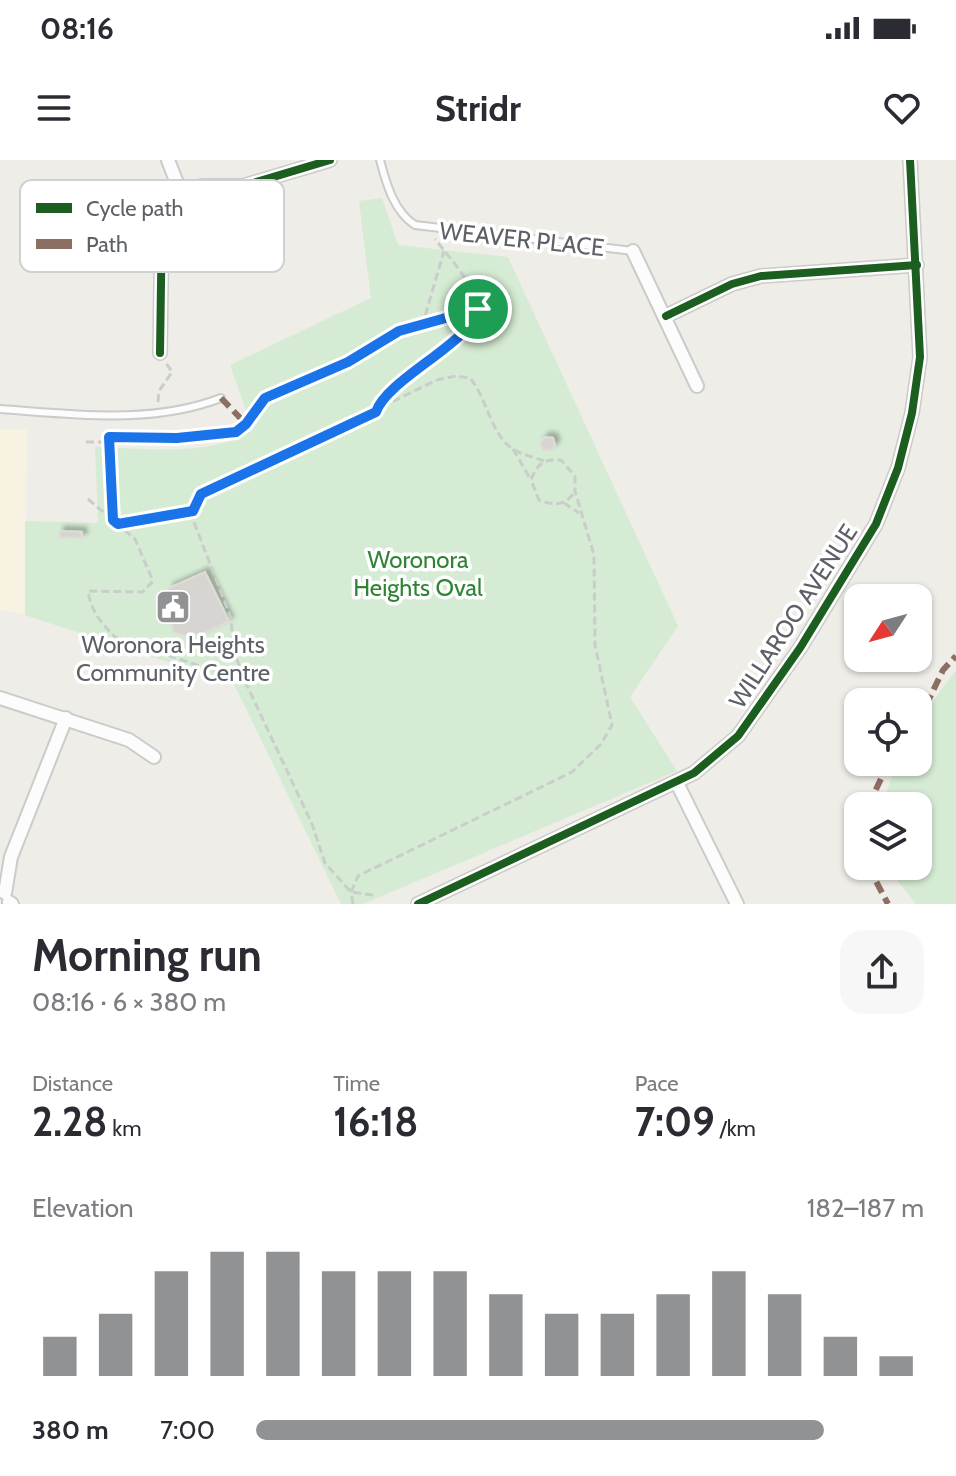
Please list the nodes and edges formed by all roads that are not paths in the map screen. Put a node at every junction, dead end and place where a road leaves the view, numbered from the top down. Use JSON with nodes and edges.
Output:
{"nodes":[{"id":1,"x":168,"y":160,"type":"edge"},
{"id":2,"x":330,"y":160,"type":"edge"},
{"id":3,"x":380,"y":160,"type":"edge"},
{"id":4,"x":910,"y":160,"type":"edge"},
{"id":5,"x":176,"y":180,"type":"edge"},
{"id":6,"x":263,"y":180,"type":"edge"},
{"id":7,"x":633,"y":251,"type":"joint"},
{"id":8,"x":917,"y":265,"type":"junction"},
{"id":9,"x":161,"y":272,"type":"edge"},
{"id":10,"x":666,"y":316,"type":"junction"},
{"id":11,"x":160,"y":353,"type":"road end"},
{"id":12,"x":697,"y":386,"type":"dead end"},
{"id":13,"x":221,"y":398,"type":"dead end"},
{"id":14,"x":0,"y":409,"type":"edge"},
{"id":15,"x":0,"y":698,"type":"edge"},
{"id":16,"x":66,"y":718,"type":"junction"},
{"id":17,"x":154,"y":757,"type":"dead end"},
{"id":18,"x":677,"y":783,"type":"junction"},
{"id":19,"x":11,"y":857,"type":"junction"},
{"id":20,"x":0,"y":873,"type":"edge"},
{"id":21,"x":7,"y":899,"type":"edge"},
{"id":22,"x":418,"y":904,"type":"edge"},
{"id":23,"x":737,"y":904,"type":"edge"}],
"edges":[{"from":1,"to":5,"type":"street"},
{"from":2,"to":6,"type":"street"},
{"from":3,"to":7,"type":"lane","name":"WEAVER PLACE"},
{"from":4,"to":8,"type":"street","name":"WILLAROO AVENUE"},
{"from":7,"to":10,"type":"street","name":"WEAVER PLACE"},
{"from":8,"to":10,"type":"street"},
{"from":8,"to":18,"type":"street","name":"WILLAROO AVENUE"},
{"from":9,"to":11,"type":"street"},
{"from":10,"to":12,"type":"street","name":"WEAVER PLACE"},
{"from":13,"to":14,"type":"lane"},
{"from":15,"to":16,"type":"street"},
{"from":16,"to":17,"type":"street"},
{"from":16,"to":19,"type":"street"},
{"from":18,"to":22,"type":"street","name":"WILLAROO AVENUE"},
{"from":18,"to":23,"type":"street"},
{"from":19,"to":20,"type":"street"},
{"from":19,"to":21,"type":"street"}]}
